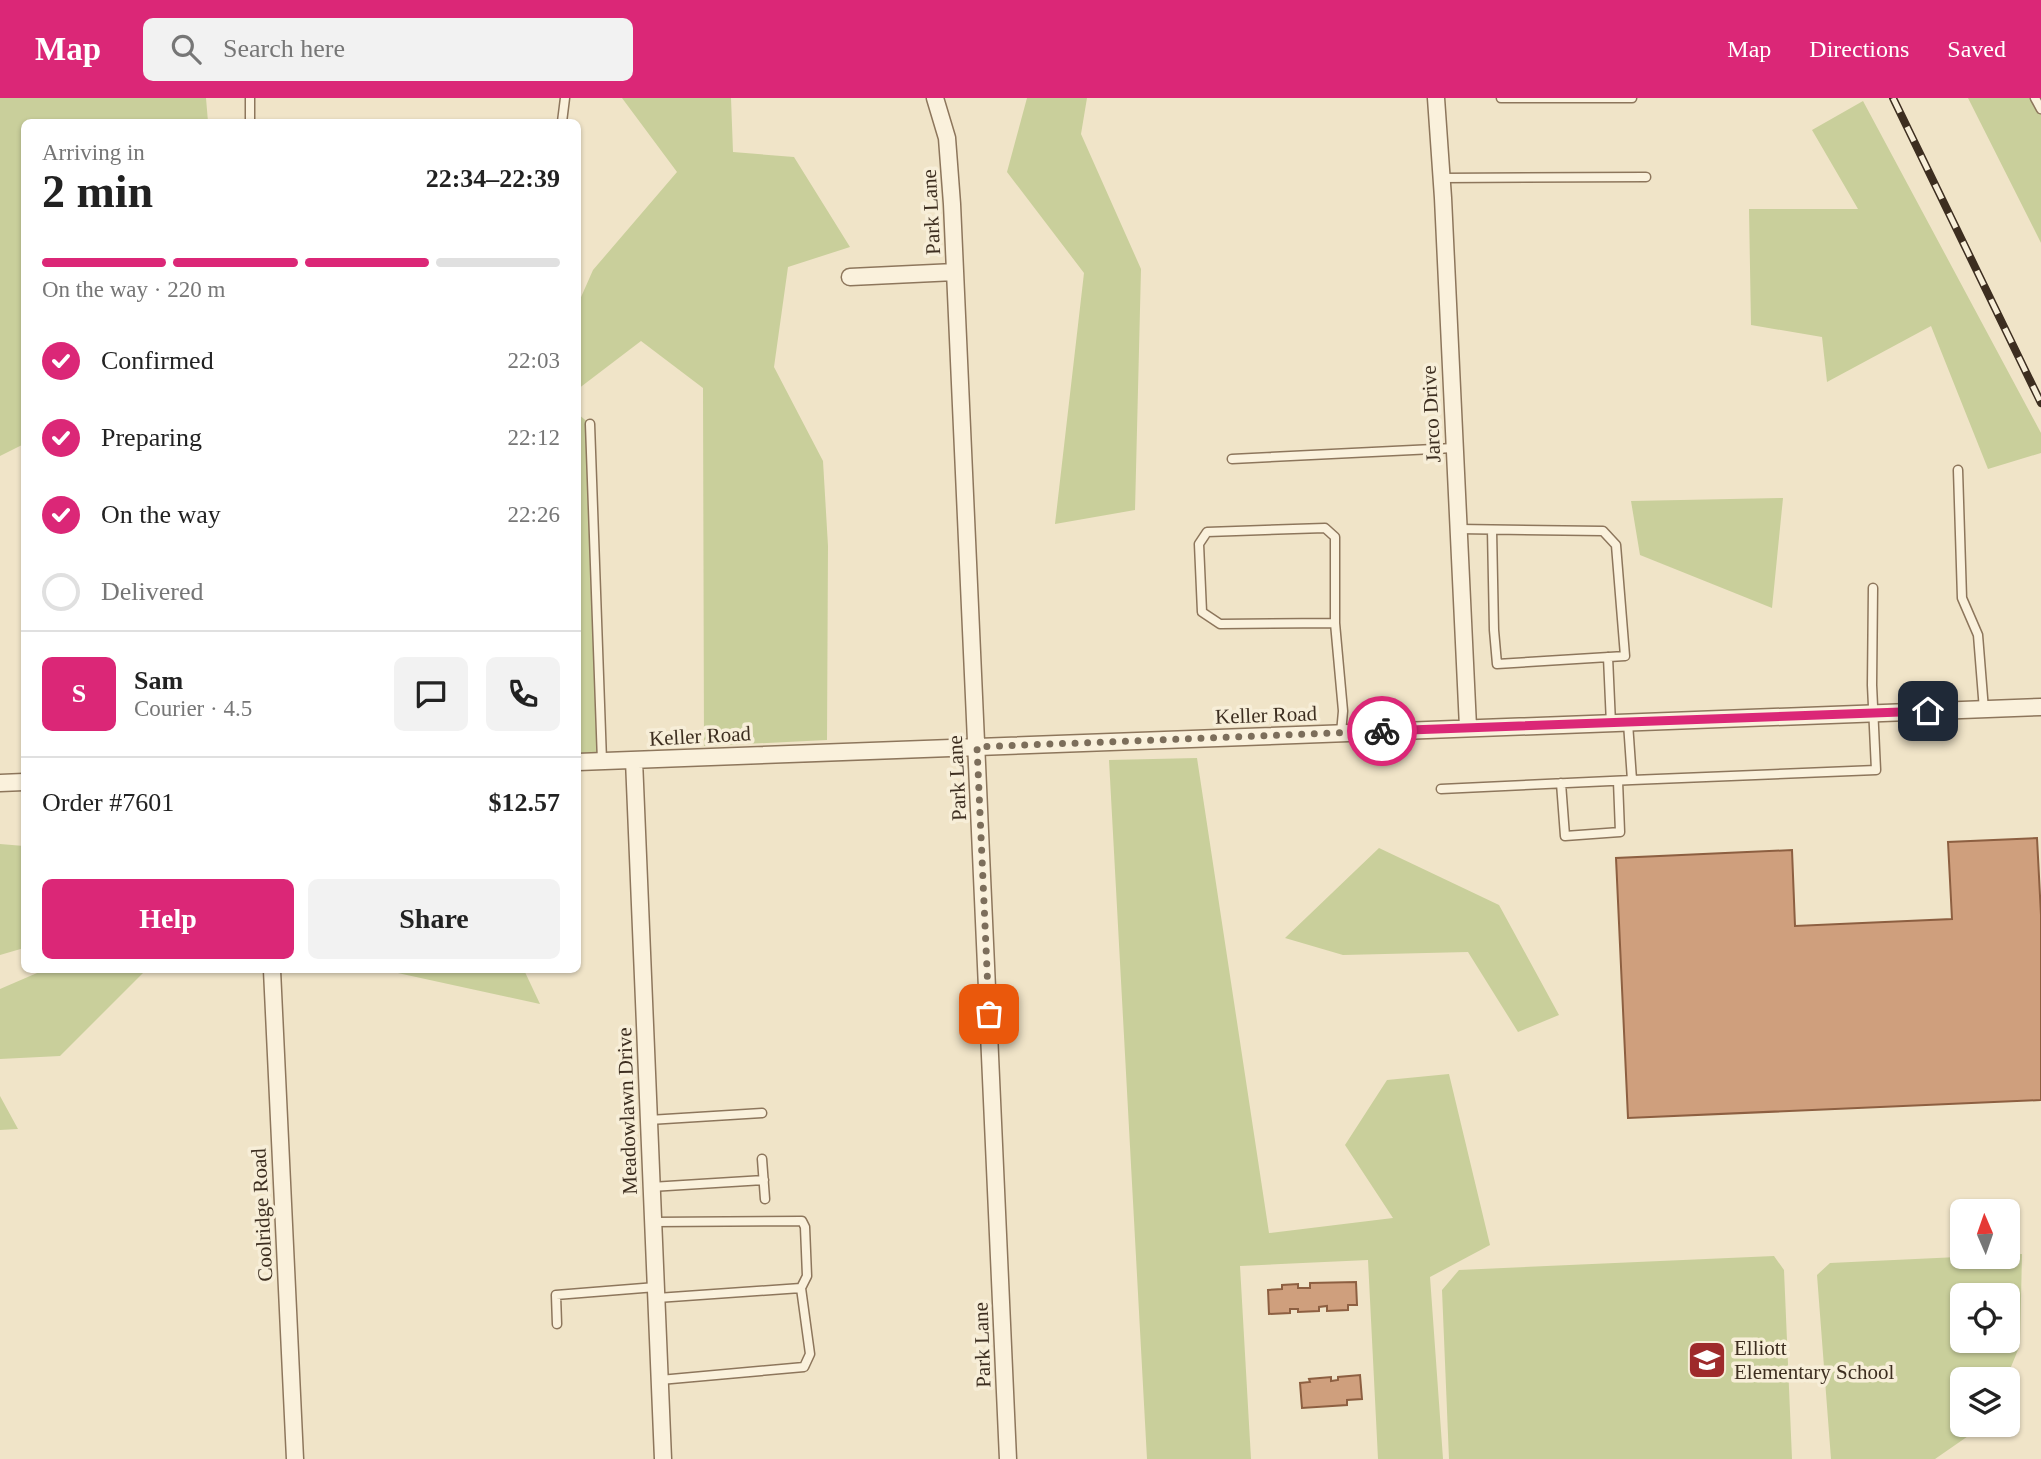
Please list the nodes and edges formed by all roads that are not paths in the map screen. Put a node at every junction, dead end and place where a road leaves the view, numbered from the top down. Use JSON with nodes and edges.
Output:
{"nodes":[{"id":1,"x":250,"y":98,"type":"edge"},
{"id":2,"x":565,"y":98,"type":"edge"},
{"id":3,"x":935,"y":98,"type":"edge"},
{"id":4,"x":1436,"y":98,"type":"edge"},
{"id":5,"x":1501,"y":98,"type":"edge"},
{"id":6,"x":1632,"y":98,"type":"edge"},
{"id":7,"x":2035,"y":98,"type":"edge"},
{"id":8,"x":2041,"y":109,"type":"edge"},
{"id":9,"x":250,"y":119,"type":"edge"},
{"id":10,"x":562,"y":119,"type":"edge"},
{"id":11,"x":1646,"y":177,"type":"dead end"},
{"id":12,"x":1442,"y":178,"type":"junction"},
{"id":13,"x":955,"y":272,"type":"junction"},
{"id":14,"x":850,"y":277,"type":"dead end"},
{"id":15,"x":590,"y":424,"type":"dead end"},
{"id":16,"x":1454,"y":448,"type":"junction"},
{"id":17,"x":1232,"y":459,"type":"dead end"},
{"id":18,"x":1958,"y":470,"type":"dead end"},
{"id":19,"x":1458,"y":530,"type":"junction"},
{"id":20,"x":1492,"y":530,"type":"junction"},
{"id":21,"x":1873,"y":588,"type":"dead end"},
{"id":22,"x":1335,"y":622,"type":"junction"},
{"id":23,"x":1608,"y":657,"type":"junction"},
{"id":24,"x":2041,"y":707,"type":"edge"},
{"id":25,"x":1984,"y":709,"type":"junction"},
{"id":26,"x":1873,"y":713,"type":"junction"},
{"id":27,"x":1628,"y":723,"type":"junction"},
{"id":28,"x":1611,"y":724,"type":"junction"},
{"id":29,"x":1468,"y":727,"type":"junction"},
{"id":30,"x":1341,"y":733,"type":"junction"},
{"id":31,"x":977,"y":747,"type":"junction"},
{"id":32,"x":634,"y":760,"type":"junction"},
{"id":33,"x":603,"y":761,"type":"junction"},
{"id":34,"x":581,"y":762,"type":"edge"},
{"id":35,"x":1632,"y":780,"type":"junction"},
{"id":36,"x":1618,"y":781,"type":"junction"},
{"id":37,"x":21,"y":782,"type":"edge"},
{"id":38,"x":0,"y":783,"type":"edge"},
{"id":39,"x":1561,"y":783,"type":"junction"},
{"id":40,"x":1441,"y":789,"type":"dead end"},
{"id":41,"x":272,"y":973,"type":"edge"},
{"id":42,"x":762,"y":1112,"type":"dead end"},
{"id":43,"x":649,"y":1119,"type":"junction"},
{"id":44,"x":762,"y":1159,"type":"dead end"},
{"id":45,"x":764,"y":1180,"type":"junction"},
{"id":46,"x":651,"y":1187,"type":"junction"},
{"id":47,"x":765,"y":1199,"type":"dead end"},
{"id":48,"x":653,"y":1222,"type":"junction"},
{"id":49,"x":801,"y":1288,"type":"junction"},
{"id":50,"x":656,"y":1292,"type":"junction"},
{"id":51,"x":557,"y":1324,"type":"dead end"},
{"id":52,"x":660,"y":1380,"type":"junction"},
{"id":53,"x":295,"y":1459,"type":"edge"},
{"id":54,"x":663,"y":1459,"type":"edge"},
{"id":55,"x":1008,"y":1459,"type":"edge"}],
"edges":[{"from":1,"to":9,"type":"lane"},
{"from":2,"to":10,"type":"lane"},
{"from":3,"to":13,"type":"street","name":"Park Lane"},
{"from":4,"to":12,"type":"street","name":"Jarco Drive"},
{"from":5,"to":6,"type":"lane"},
{"from":7,"to":8,"type":"lane"},
{"from":11,"to":12,"type":"lane"},
{"from":12,"to":16,"type":"street","name":"Jarco Drive"},
{"from":13,"to":14,"type":"street"},
{"from":13,"to":31,"type":"street","name":"Park Lane"},
{"from":15,"to":33,"type":"lane"},
{"from":16,"to":17,"type":"lane"},
{"from":16,"to":19,"type":"street","name":"Jarco Drive"},
{"from":18,"to":25,"type":"lane"},
{"from":19,"to":20,"type":"lane"},
{"from":19,"to":29,"type":"street","name":"Jarco Drive"},
{"from":20,"to":23,"type":"lane"},
{"from":20,"to":23,"type":"lane"},
{"from":21,"to":26,"type":"lane"},
{"from":22,"to":22,"type":"lane"},
{"from":22,"to":30,"type":"lane"},
{"from":23,"to":28,"type":"lane"},
{"from":24,"to":25,"type":"street","name":"Keller Road"},
{"from":25,"to":26,"type":"street","name":"Keller Road"},
{"from":26,"to":27,"type":"street","name":"Keller Road"},
{"from":26,"to":35,"type":"lane"},
{"from":27,"to":28,"type":"street","name":"Keller Road"},
{"from":27,"to":35,"type":"lane"},
{"from":28,"to":29,"type":"street","name":"Keller Road"},
{"from":29,"to":30,"type":"street","name":"Keller Road"},
{"from":30,"to":31,"type":"street","name":"Keller Road"},
{"from":31,"to":32,"type":"street","name":"Keller Road"},
{"from":31,"to":55,"type":"street","name":"Park Lane"},
{"from":32,"to":33,"type":"street","name":"Keller Road"},
{"from":32,"to":43,"type":"street","name":"Meadowlawn Drive"},
{"from":33,"to":34,"type":"street","name":"Keller Road"},
{"from":35,"to":36,"type":"lane"},
{"from":36,"to":39,"type":"lane"},
{"from":36,"to":39,"type":"lane"},
{"from":37,"to":38,"type":"street"},
{"from":39,"to":40,"type":"lane"},
{"from":41,"to":53,"type":"street","name":"Coolridge Road"},
{"from":42,"to":43,"type":"lane"},
{"from":43,"to":46,"type":"street","name":"Meadowlawn Drive"},
{"from":44,"to":45,"type":"lane"},
{"from":45,"to":46,"type":"lane"},
{"from":45,"to":47,"type":"lane"},
{"from":46,"to":48,"type":"street","name":"Meadowlawn Drive"},
{"from":48,"to":49,"type":"lane"},
{"from":48,"to":50,"type":"street","name":"Meadowlawn Drive"},
{"from":49,"to":50,"type":"lane"},
{"from":49,"to":52,"type":"lane"},
{"from":50,"to":51,"type":"lane"},
{"from":50,"to":52,"type":"street","name":"Meadowlawn Drive"},
{"from":52,"to":54,"type":"street","name":"Meadowlawn Drive"}]}
